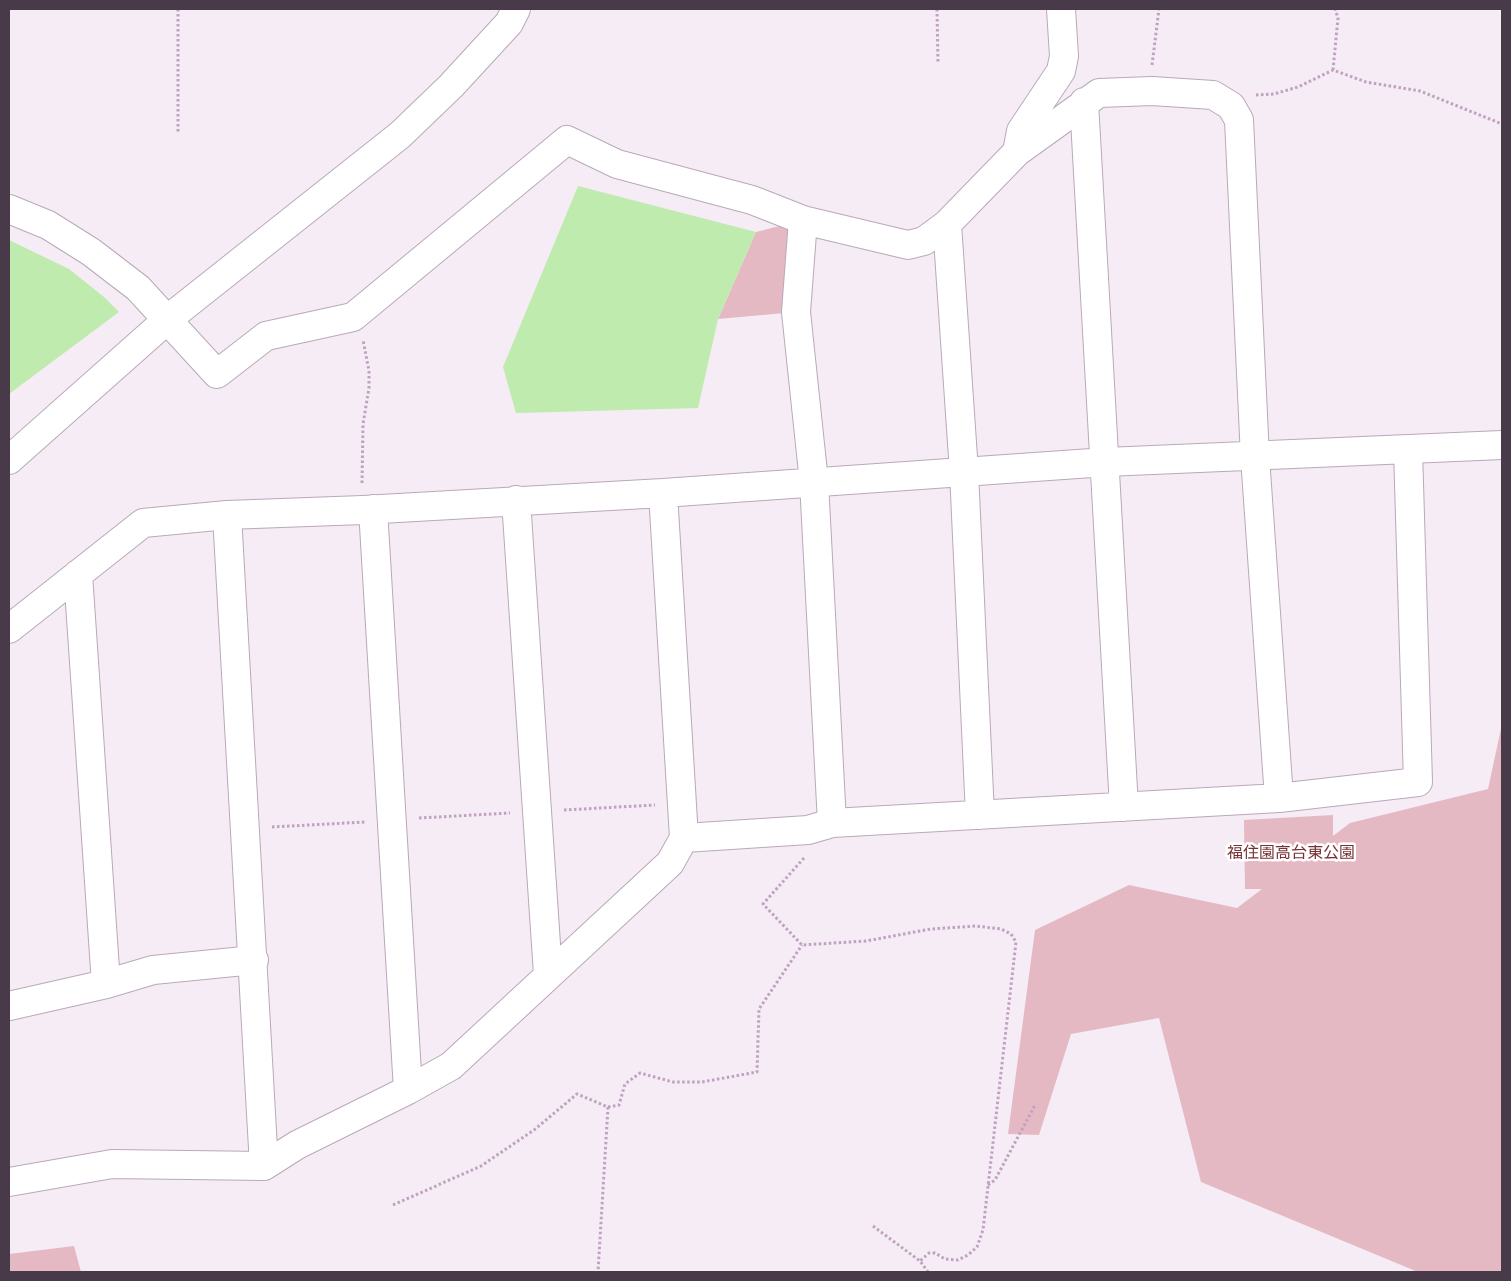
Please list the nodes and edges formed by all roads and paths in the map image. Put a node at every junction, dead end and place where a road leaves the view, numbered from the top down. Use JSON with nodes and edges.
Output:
{"nodes":[{"id":1,"x":178,"y":9,"type":"edge"},
{"id":2,"x":516,"y":9,"type":"edge"},
{"id":3,"x":937,"y":9,"type":"edge"},
{"id":4,"x":1061,"y":9,"type":"edge"},
{"id":5,"x":1159,"y":9,"type":"edge"},
{"id":6,"x":1335,"y":9,"type":"edge"},
{"id":7,"x":938,"y":64,"type":"dead end"},
{"id":8,"x":1333,"y":70,"type":"junction"},
{"id":9,"x":1151,"y":73,"type":"dead end"},
{"id":10,"x":1084,"y":102,"type":"junction"},
{"id":11,"x":1231,"y":106,"type":"junction"},
{"id":12,"x":1502,"y":124,"type":"edge"},
{"id":13,"x":178,"y":133,"type":"dead end"},
{"id":14,"x":1018,"y":152,"type":"junction"},
{"id":15,"x":9,"y":209,"type":"edge"},
{"id":16,"x":803,"y":220,"type":"junction"},
{"id":17,"x":947,"y":224,"type":"junction"},
{"id":18,"x":353,"y":317,"type":"junction"},
{"id":19,"x":168,"y":319,"type":"junction"},
{"id":20,"x":1502,"y":445,"type":"edge"},
{"id":21,"x":1408,"y":450,"type":"junction"},
{"id":22,"x":1255,"y":457,"type":"junction"},
{"id":23,"x":9,"y":460,"type":"edge"},
{"id":24,"x":1106,"y":462,"type":"junction"},
{"id":25,"x":964,"y":472,"type":"junction"},
{"id":26,"x":814,"y":482,"type":"junction"},
{"id":27,"x":663,"y":493,"type":"junction"},
{"id":28,"x":516,"y":500,"type":"junction"},
{"id":29,"x":368,"y":510,"type":"junction"},
{"id":30,"x":227,"y":515,"type":"junction"},
{"id":31,"x":78,"y":574,"type":"junction"},
{"id":32,"x":9,"y":630,"type":"edge"},
{"id":33,"x":1279,"y":798,"type":"junction"},
{"id":34,"x":682,"y":804,"type":"junction"},
{"id":35,"x":1124,"y":808,"type":"junction"},
{"id":36,"x":537,"y":811,"type":"junction"},
{"id":37,"x":980,"y":815,"type":"junction"},
{"id":38,"x":391,"y":820,"type":"junction"},
{"id":39,"x":820,"y":827,"type":"junction"},
{"id":40,"x":244,"y":829,"type":"junction"},
{"id":41,"x":684,"y":838,"type":"junction"},
{"id":42,"x":802,"y":945,"type":"junction"},
{"id":43,"x":254,"y":960,"type":"junction"},
{"id":44,"x":548,"y":974,"type":"junction"},
{"id":45,"x":106,"y":984,"type":"junction"},
{"id":46,"x":9,"y":1006,"type":"edge"},
{"id":47,"x":408,"y":1090,"type":"junction"},
{"id":48,"x":1035,"y":1105,"type":"dead end"},
{"id":49,"x":608,"y":1107,"type":"junction"},
{"id":50,"x":264,"y":1166,"type":"junction"},
{"id":51,"x":9,"y":1182,"type":"edge"},
{"id":52,"x":988,"y":1185,"type":"junction"},
{"id":53,"x":393,"y":1205,"type":"dead end"},
{"id":54,"x":873,"y":1226,"type":"dead end"},
{"id":55,"x":920,"y":1261,"type":"junction"},
{"id":56,"x":598,"y":1272,"type":"edge"},
{"id":57,"x":928,"y":1272,"type":"edge"}],
"edges":[{"from":1,"to":13,"type":"path"},
{"from":2,"to":19,"type":"street"},
{"from":3,"to":7,"type":"path"},
{"from":4,"to":14,"type":"street"},
{"from":5,"to":9,"type":"path"},
{"from":6,"to":8,"type":"path"},
{"from":8,"to":11,"type":"path"},
{"from":8,"to":12,"type":"path"},
{"from":10,"to":11,"type":"street"},
{"from":10,"to":14,"type":"street"},
{"from":10,"to":24,"type":"street"},
{"from":11,"to":22,"type":"street"},
{"from":14,"to":17,"type":"street"},
{"from":15,"to":19,"type":"street"},
{"from":16,"to":17,"type":"street"},
{"from":16,"to":18,"type":"street"},
{"from":16,"to":26,"type":"street"},
{"from":17,"to":25,"type":"street"},
{"from":18,"to":19,"type":"street"},
{"from":18,"to":29,"type":"path"},
{"from":19,"to":23,"type":"street"},
{"from":20,"to":21,"type":"street"},
{"from":21,"to":22,"type":"street"},
{"from":21,"to":33,"type":"street"},
{"from":22,"to":24,"type":"street"},
{"from":22,"to":33,"type":"street"},
{"from":24,"to":25,"type":"street"},
{"from":24,"to":35,"type":"street"},
{"from":25,"to":26,"type":"street"},
{"from":25,"to":37,"type":"street"},
{"from":26,"to":27,"type":"street"},
{"from":26,"to":39,"type":"street"},
{"from":27,"to":28,"type":"street"},
{"from":27,"to":34,"type":"street"},
{"from":28,"to":29,"type":"street"},
{"from":28,"to":36,"type":"street"},
{"from":29,"to":30,"type":"street"},
{"from":29,"to":38,"type":"street"},
{"from":30,"to":31,"type":"street"},
{"from":30,"to":40,"type":"street"},
{"from":31,"to":32,"type":"street"},
{"from":31,"to":45,"type":"street"},
{"from":33,"to":35,"type":"street"},
{"from":34,"to":36,"type":"path"},
{"from":34,"to":41,"type":"street"},
{"from":35,"to":37,"type":"street"},
{"from":36,"to":38,"type":"path"},
{"from":36,"to":44,"type":"street"},
{"from":37,"to":39,"type":"street"},
{"from":38,"to":40,"type":"path"},
{"from":38,"to":47,"type":"street"},
{"from":39,"to":41,"type":"street"},
{"from":39,"to":42,"type":"path"},
{"from":40,"to":43,"type":"street"},
{"from":41,"to":44,"type":"street"},
{"from":42,"to":49,"type":"path"},
{"from":42,"to":52,"type":"path"},
{"from":43,"to":45,"type":"street"},
{"from":43,"to":50,"type":"street"},
{"from":44,"to":47,"type":"street"},
{"from":45,"to":46,"type":"street"},
{"from":47,"to":50,"type":"street"},
{"from":48,"to":52,"type":"path"},
{"from":49,"to":53,"type":"path"},
{"from":49,"to":56,"type":"path"},
{"from":50,"to":51,"type":"street"},
{"from":52,"to":55,"type":"path"},
{"from":54,"to":55,"type":"path"},
{"from":55,"to":57,"type":"path"}]}
